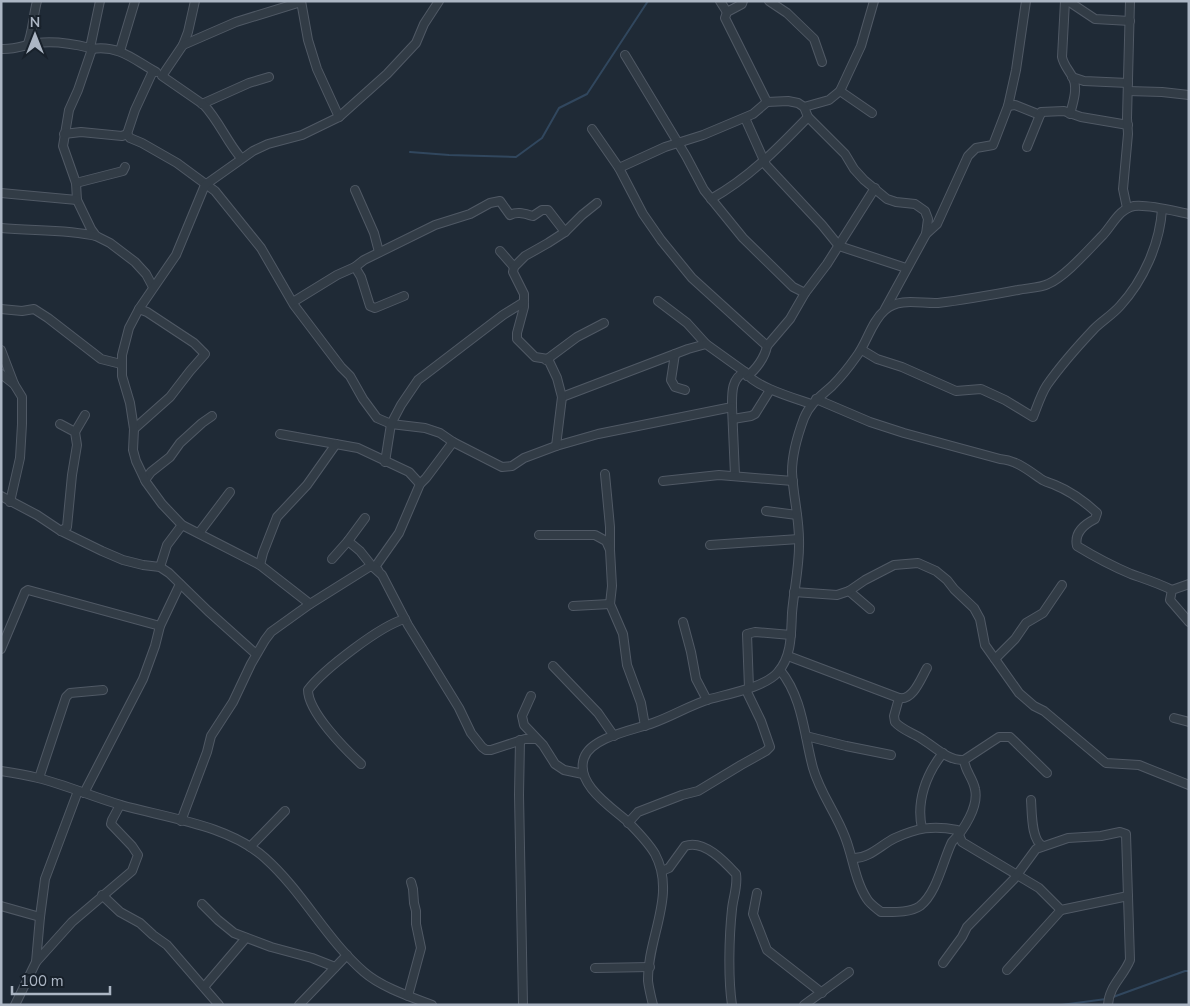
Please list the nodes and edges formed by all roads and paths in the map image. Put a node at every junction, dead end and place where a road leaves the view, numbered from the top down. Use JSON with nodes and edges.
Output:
{"nodes":[{"id":1,"x":37,"y":1,"type":"edge"},
{"id":2,"x":100,"y":1,"type":"edge"},
{"id":3,"x":135,"y":1,"type":"edge"},
{"id":4,"x":195,"y":1,"type":"edge"},
{"id":5,"x":301,"y":1,"type":"edge"},
{"id":6,"x":439,"y":1,"type":"edge"},
{"id":7,"x":720,"y":1,"type":"edge"},
{"id":8,"x":769,"y":1,"type":"edge"},
{"id":9,"x":874,"y":1,"type":"edge"},
{"id":10,"x":1026,"y":1,"type":"edge"},
{"id":11,"x":1066,"y":1,"type":"edge"},
{"id":12,"x":1130,"y":1,"type":"edge"},
{"id":13,"x":745,"y":2,"type":"edge"},
{"id":14,"x":727,"y":12,"type":"junction"},
{"id":15,"x":1130,"y":21,"type":"junction"},
{"id":16,"x":27,"y":46,"type":"junction"},
{"id":17,"x":183,"y":46,"type":"junction"},
{"id":18,"x":1,"y":49,"type":"edge"},
{"id":19,"x":91,"y":49,"type":"junction"},
{"id":20,"x":120,"y":51,"type":"junction"},
{"id":21,"x":625,"y":55,"type":"dead end"},
{"id":22,"x":822,"y":62,"type":"dead end"},
{"id":23,"x":154,"y":71,"type":"junction"},
{"id":24,"x":162,"y":76,"type":"junction"},
{"id":25,"x":268,"y":77,"type":"dead end"},
{"id":26,"x":1072,"y":77,"type":"junction"},
{"id":27,"x":1128,"y":87,"type":"junction"},
{"id":28,"x":840,"y":91,"type":"junction"},
{"id":29,"x":1189,"y":95,"type":"edge"},
{"id":30,"x":767,"y":102,"type":"junction"},
{"id":31,"x":202,"y":104,"type":"junction"},
{"id":32,"x":1008,"y":106,"type":"junction"},
{"id":33,"x":804,"y":107,"type":"junction"},
{"id":34,"x":872,"y":113,"type":"dead end"},
{"id":35,"x":1070,"y":114,"type":"junction"},
{"id":36,"x":1040,"y":115,"type":"junction"},
{"id":37,"x":339,"y":117,"type":"junction"},
{"id":38,"x":808,"y":117,"type":"junction"},
{"id":39,"x":745,"y":118,"type":"junction"},
{"id":40,"x":1128,"y":125,"type":"junction"},
{"id":41,"x":592,"y":129,"type":"dead end"},
{"id":42,"x":64,"y":134,"type":"junction"},
{"id":43,"x":127,"y":134,"type":"junction"},
{"id":44,"x":678,"y":143,"type":"junction"},
{"id":45,"x":1027,"y":147,"type":"dead end"},
{"id":46,"x":241,"y":158,"type":"junction"},
{"id":47,"x":765,"y":162,"type":"junction"},
{"id":48,"x":125,"y":166,"type":"dead end"},
{"id":49,"x":618,"y":168,"type":"junction"},
{"id":50,"x":76,"y":183,"type":"junction"},
{"id":51,"x":205,"y":185,"type":"junction"},
{"id":52,"x":875,"y":188,"type":"junction"},
{"id":53,"x":355,"y":190,"type":"dead end"},
{"id":54,"x":1,"y":193,"type":"edge"},
{"id":55,"x":711,"y":199,"type":"junction"},
{"id":56,"x":76,"y":200,"type":"junction"},
{"id":57,"x":597,"y":203,"type":"dead end"},
{"id":58,"x":1127,"y":208,"type":"junction"},
{"id":59,"x":1162,"y":209,"type":"junction"},
{"id":60,"x":1189,"y":214,"type":"edge"},
{"id":61,"x":1,"y":228,"type":"edge"},
{"id":62,"x":565,"y":232,"type":"junction"},
{"id":63,"x":926,"y":234,"type":"junction"},
{"id":64,"x":96,"y":236,"type":"junction"},
{"id":65,"x":839,"y":246,"type":"junction"},
{"id":66,"x":500,"y":251,"type":"dead end"},
{"id":67,"x":379,"y":252,"type":"junction"},
{"id":68,"x":355,"y":267,"type":"junction"},
{"id":69,"x":514,"y":267,"type":"junction"},
{"id":70,"x":906,"y":268,"type":"junction"},
{"id":71,"x":154,"y":287,"type":"junction"},
{"id":72,"x":805,"y":293,"type":"junction"},
{"id":73,"x":404,"y":296,"type":"dead end"},
{"id":74,"x":658,"y":301,"type":"dead end"},
{"id":75,"x":293,"y":302,"type":"junction"},
{"id":76,"x":524,"y":302,"type":"junction"},
{"id":77,"x":1,"y":309,"type":"edge"},
{"id":78,"x":139,"y":309,"type":"junction"},
{"id":79,"x":885,"y":309,"type":"junction"},
{"id":80,"x":604,"y":323,"type":"dead end"},
{"id":81,"x":706,"y":344,"type":"junction"},
{"id":82,"x":767,"y":346,"type":"junction"},
{"id":83,"x":1,"y":350,"type":"edge"},
{"id":84,"x":862,"y":350,"type":"junction"},
{"id":85,"x":675,"y":354,"type":"junction"},
{"id":86,"x":546,"y":360,"type":"junction"},
{"id":87,"x":121,"y":364,"type":"junction"},
{"id":88,"x":1,"y":374,"type":"edge"},
{"id":89,"x":746,"y":374,"type":"junction"},
{"id":90,"x":14,"y":384,"type":"junction"},
{"id":91,"x":685,"y":390,"type":"dead end"},
{"id":92,"x":770,"y":390,"type":"junction"},
{"id":93,"x":562,"y":397,"type":"junction"},
{"id":94,"x":813,"y":402,"type":"junction"},
{"id":95,"x":732,"y":407,"type":"junction"},
{"id":96,"x":85,"y":415,"type":"dead end"},
{"id":97,"x":212,"y":416,"type":"dead end"},
{"id":98,"x":733,"y":419,"type":"junction"},
{"id":99,"x":60,"y":424,"type":"dead end"},
{"id":100,"x":390,"y":424,"type":"junction"},
{"id":101,"x":134,"y":429,"type":"junction"},
{"id":102,"x":76,"y":432,"type":"junction"},
{"id":103,"x":280,"y":434,"type":"dead end"},
{"id":104,"x":453,"y":442,"type":"junction"},
{"id":105,"x":336,"y":444,"type":"junction"},
{"id":106,"x":556,"y":446,"type":"junction"},
{"id":107,"x":385,"y":462,"type":"junction"},
{"id":108,"x":605,"y":474,"type":"dead end"},
{"id":109,"x":735,"y":475,"type":"junction"},
{"id":110,"x":145,"y":480,"type":"junction"},
{"id":111,"x":663,"y":481,"type":"dead end"},
{"id":112,"x":794,"y":481,"type":"junction"},
{"id":113,"x":420,"y":484,"type":"junction"},
{"id":114,"x":230,"y":492,"type":"dead end"},
{"id":115,"x":1,"y":496,"type":"edge"},
{"id":116,"x":10,"y":502,"type":"junction"},
{"id":117,"x":766,"y":511,"type":"dead end"},
{"id":118,"x":797,"y":515,"type":"junction"},
{"id":119,"x":365,"y":518,"type":"dead end"},
{"id":120,"x":182,"y":526,"type":"junction"},
{"id":121,"x":61,"y":531,"type":"junction"},
{"id":122,"x":199,"y":533,"type":"junction"},
{"id":123,"x":539,"y":535,"type":"dead end"},
{"id":124,"x":799,"y":539,"type":"junction"},
{"id":125,"x":348,"y":541,"type":"junction"},
{"id":126,"x":710,"y":545,"type":"dead end"},
{"id":127,"x":610,"y":550,"type":"junction"},
{"id":128,"x":332,"y":559,"type":"dead end"},
{"id":129,"x":260,"y":565,"type":"junction"},
{"id":130,"x":160,"y":567,"type":"junction"},
{"id":131,"x":375,"y":568,"type":"junction"},
{"id":132,"x":180,"y":584,"type":"junction"},
{"id":133,"x":1189,"y":584,"type":"edge"},
{"id":134,"x":1062,"y":585,"type":"dead end"},
{"id":135,"x":1172,"y":590,"type":"junction"},
{"id":136,"x":849,"y":591,"type":"junction"},
{"id":137,"x":794,"y":592,"type":"junction"},
{"id":138,"x":310,"y":604,"type":"junction"},
{"id":139,"x":610,"y":604,"type":"junction"},
{"id":140,"x":573,"y":606,"type":"dead end"},
{"id":141,"x":870,"y":609,"type":"dead end"},
{"id":142,"x":405,"y":619,"type":"junction"},
{"id":143,"x":683,"y":622,"type":"dead end"},
{"id":144,"x":1189,"y":622,"type":"edge"},
{"id":145,"x":160,"y":626,"type":"junction"},
{"id":146,"x":791,"y":635,"type":"junction"},
{"id":147,"x":1,"y":650,"type":"edge"},
{"id":148,"x":256,"y":654,"type":"junction"},
{"id":149,"x":788,"y":656,"type":"junction"},
{"id":150,"x":995,"y":659,"type":"junction"},
{"id":151,"x":553,"y":666,"type":"dead end"},
{"id":152,"x":927,"y":668,"type":"dead end"},
{"id":153,"x":780,"y":670,"type":"junction"},
{"id":154,"x":748,"y":689,"type":"junction"},
{"id":155,"x":103,"y":690,"type":"dead end"},
{"id":156,"x":531,"y":696,"type":"dead end"},
{"id":157,"x":899,"y":698,"type":"junction"},
{"id":158,"x":707,"y":700,"type":"junction"},
{"id":159,"x":1174,"y":718,"type":"dead end"},
{"id":160,"x":1189,"y":722,"type":"edge"},
{"id":161,"x":645,"y":726,"type":"junction"},
{"id":162,"x":614,"y":736,"type":"junction"},
{"id":163,"x":806,"y":736,"type":"junction"},
{"id":164,"x":536,"y":739,"type":"junction"},
{"id":165,"x":520,"y":740,"type":"junction"},
{"id":166,"x":942,"y":754,"type":"junction"},
{"id":167,"x":891,"y":755,"type":"dead end"},
{"id":168,"x":964,"y":760,"type":"junction"},
{"id":169,"x":361,"y":764,"type":"dead end"},
{"id":170,"x":1,"y":771,"type":"edge"},
{"id":171,"x":1047,"y":773,"type":"dead end"},
{"id":172,"x":584,"y":774,"type":"junction"},
{"id":173,"x":39,"y":778,"type":"junction"},
{"id":174,"x":1189,"y":785,"type":"edge"},
{"id":175,"x":81,"y":792,"type":"junction"},
{"id":176,"x":1031,"y":800,"type":"dead end"},
{"id":177,"x":120,"y":804,"type":"junction"},
{"id":178,"x":285,"y":811,"type":"dead end"},
{"id":179,"x":181,"y":821,"type":"junction"},
{"id":180,"x":628,"y":822,"type":"junction"},
{"id":181,"x":922,"y":828,"type":"junction"},
{"id":182,"x":959,"y":835,"type":"junction"},
{"id":183,"x":1043,"y":846,"type":"junction"},
{"id":184,"x":250,"y":847,"type":"junction"},
{"id":185,"x":853,"y":858,"type":"junction"},
{"id":186,"x":662,"y":872,"type":"junction"},
{"id":187,"x":1017,"y":875,"type":"junction"},
{"id":188,"x":411,"y":882,"type":"dead end"},
{"id":189,"x":757,"y":893,"type":"dead end"},
{"id":190,"x":102,"y":895,"type":"junction"},
{"id":191,"x":1128,"y":896,"type":"junction"},
{"id":192,"x":202,"y":904,"type":"dead end"},
{"id":193,"x":1,"y":906,"type":"edge"},
{"id":194,"x":1061,"y":910,"type":"junction"},
{"id":195,"x":40,"y":917,"type":"junction"},
{"id":196,"x":246,"y":938,"type":"junction"},
{"id":197,"x":347,"y":955,"type":"junction"},
{"id":198,"x":36,"y":962,"type":"junction"},
{"id":199,"x":943,"y":963,"type":"dead end"},
{"id":200,"x":335,"y":967,"type":"junction"},
{"id":201,"x":650,"y":967,"type":"junction"},
{"id":202,"x":596,"y":968,"type":"dead end"},
{"id":203,"x":1007,"y":970,"type":"dead end"},
{"id":204,"x":849,"y":972,"type":"dead end"},
{"id":205,"x":204,"y":987,"type":"junction"},
{"id":206,"x":822,"y":992,"type":"junction"},
{"id":207,"x":408,"y":996,"type":"junction"},
{"id":208,"x":1108,"y":1004,"type":"edge"},
{"id":209,"x":15,"y":1005,"type":"edge"},
{"id":210,"x":219,"y":1005,"type":"edge"},
{"id":211,"x":299,"y":1005,"type":"edge"},
{"id":212,"x":432,"y":1005,"type":"edge"},
{"id":213,"x":524,"y":1005,"type":"edge"},
{"id":214,"x":653,"y":1005,"type":"edge"},
{"id":215,"x":732,"y":1005,"type":"edge"},
{"id":216,"x":804,"y":1005,"type":"edge"}],
"edges":[{"from":1,"to":16,"type":"street"},
{"from":2,"to":19,"type":"street"},
{"from":3,"to":20,"type":"street"},
{"from":4,"to":17,"type":"street"},
{"from":5,"to":17,"type":"street"},
{"from":5,"to":37,"type":"street"},
{"from":6,"to":37,"type":"street"},
{"from":7,"to":14,"type":"street"},
{"from":8,"to":22,"type":"street"},
{"from":9,"to":28,"type":"street"},
{"from":10,"to":32,"type":"street"},
{"from":11,"to":15,"type":"street"},
{"from":11,"to":26,"type":"street"},
{"from":12,"to":15,"type":"street"},
{"from":13,"to":14,"type":"street"},
{"from":14,"to":30,"type":"street"},
{"from":15,"to":27,"type":"street"},
{"from":16,"to":18,"type":"street"},
{"from":16,"to":19,"type":"street"},
{"from":17,"to":24,"type":"street"},
{"from":19,"to":20,"type":"street"},
{"from":19,"to":42,"type":"street"},
{"from":20,"to":23,"type":"street"},
{"from":21,"to":44,"type":"street"},
{"from":23,"to":24,"type":"street"},
{"from":23,"to":43,"type":"street"},
{"from":24,"to":31,"type":"street"},
{"from":25,"to":31,"type":"street"},
{"from":26,"to":27,"type":"street"},
{"from":26,"to":35,"type":"street"},
{"from":27,"to":29,"type":"street"},
{"from":27,"to":40,"type":"street"},
{"from":28,"to":33,"type":"street"},
{"from":28,"to":34,"type":"street"},
{"from":30,"to":33,"type":"street"},
{"from":30,"to":39,"type":"street"},
{"from":31,"to":46,"type":"street"},
{"from":32,"to":36,"type":"street"},
{"from":32,"to":63,"type":"street"},
{"from":33,"to":38,"type":"street"},
{"from":35,"to":36,"type":"street"},
{"from":35,"to":40,"type":"street"},
{"from":36,"to":45,"type":"street"},
{"from":37,"to":46,"type":"street"},
{"from":38,"to":47,"type":"street"},
{"from":38,"to":52,"type":"street"},
{"from":39,"to":44,"type":"street"},
{"from":39,"to":47,"type":"street"},
{"from":40,"to":58,"type":"street"},
{"from":41,"to":49,"type":"street"},
{"from":42,"to":43,"type":"street"},
{"from":42,"to":50,"type":"street"},
{"from":43,"to":51,"type":"street"},
{"from":44,"to":49,"type":"street"},
{"from":44,"to":55,"type":"street"},
{"from":46,"to":51,"type":"street"},
{"from":47,"to":55,"type":"street"},
{"from":47,"to":65,"type":"street"},
{"from":48,"to":50,"type":"street"},
{"from":49,"to":82,"type":"street"},
{"from":50,"to":56,"type":"street"},
{"from":51,"to":71,"type":"street"},
{"from":51,"to":75,"type":"street"},
{"from":52,"to":63,"type":"street"},
{"from":52,"to":65,"type":"street"},
{"from":53,"to":67,"type":"street"},
{"from":54,"to":56,"type":"street"},
{"from":55,"to":72,"type":"street"},
{"from":56,"to":64,"type":"street"},
{"from":57,"to":62,"type":"street"},
{"from":58,"to":59,"type":"street"},
{"from":58,"to":79,"type":"street"},
{"from":59,"to":60,"type":"street"},
{"from":59,"to":84,"type":"street"},
{"from":61,"to":64,"type":"street"},
{"from":62,"to":67,"type":"street"},
{"from":62,"to":69,"type":"street"},
{"from":63,"to":70,"type":"street"},
{"from":64,"to":71,"type":"street"},
{"from":65,"to":70,"type":"street"},
{"from":65,"to":72,"type":"street"},
{"from":66,"to":69,"type":"street"},
{"from":67,"to":68,"type":"street"},
{"from":68,"to":73,"type":"street"},
{"from":68,"to":75,"type":"street"},
{"from":69,"to":76,"type":"street"},
{"from":70,"to":79,"type":"street"},
{"from":71,"to":78,"type":"street"},
{"from":72,"to":82,"type":"street"},
{"from":74,"to":81,"type":"street"},
{"from":75,"to":100,"type":"street"},
{"from":76,"to":86,"type":"street"},
{"from":76,"to":100,"type":"street"},
{"from":77,"to":87,"type":"street"},
{"from":78,"to":87,"type":"street"},
{"from":78,"to":101,"type":"street"},
{"from":79,"to":84,"type":"street"},
{"from":80,"to":86,"type":"street"},
{"from":81,"to":85,"type":"street"},
{"from":81,"to":89,"type":"street"},
{"from":82,"to":89,"type":"street"},
{"from":83,"to":90,"type":"street"},
{"from":84,"to":94,"type":"street"},
{"from":85,"to":91,"type":"street"},
{"from":85,"to":93,"type":"street"},
{"from":86,"to":93,"type":"street"},
{"from":87,"to":101,"type":"street"},
{"from":88,"to":90,"type":"street"},
{"from":89,"to":92,"type":"street"},
{"from":89,"to":95,"type":"street"},
{"from":90,"to":116,"type":"street"},
{"from":92,"to":94,"type":"street"},
{"from":92,"to":98,"type":"street"},
{"from":93,"to":106,"type":"street"},
{"from":94,"to":112,"type":"street"},
{"from":94,"to":135,"type":"street"},
{"from":95,"to":98,"type":"street"},
{"from":95,"to":106,"type":"street"},
{"from":96,"to":102,"type":"street"},
{"from":97,"to":110,"type":"street"},
{"from":98,"to":109,"type":"street"},
{"from":99,"to":102,"type":"street"},
{"from":100,"to":104,"type":"street"},
{"from":100,"to":107,"type":"street"},
{"from":101,"to":110,"type":"street"},
{"from":102,"to":121,"type":"street"},
{"from":103,"to":105,"type":"street"},
{"from":104,"to":106,"type":"street"},
{"from":104,"to":113,"type":"street"},
{"from":105,"to":107,"type":"street"},
{"from":105,"to":129,"type":"street"},
{"from":107,"to":113,"type":"street"},
{"from":108,"to":127,"type":"street"},
{"from":109,"to":111,"type":"street"},
{"from":109,"to":112,"type":"street"},
{"from":110,"to":120,"type":"street"},
{"from":112,"to":118,"type":"street"},
{"from":113,"to":131,"type":"street"},
{"from":114,"to":122,"type":"street"},
{"from":115,"to":116,"type":"street"},
{"from":116,"to":121,"type":"street"},
{"from":117,"to":118,"type":"street"},
{"from":118,"to":124,"type":"street"},
{"from":119,"to":125,"type":"street"},
{"from":120,"to":122,"type":"street"},
{"from":120,"to":130,"type":"street"},
{"from":121,"to":130,"type":"street"},
{"from":122,"to":129,"type":"street"},
{"from":123,"to":127,"type":"street"},
{"from":124,"to":126,"type":"street"},
{"from":124,"to":137,"type":"street"},
{"from":125,"to":128,"type":"street"},
{"from":125,"to":131,"type":"street"},
{"from":127,"to":139,"type":"street"},
{"from":129,"to":138,"type":"street"},
{"from":130,"to":132,"type":"street"},
{"from":131,"to":138,"type":"street"},
{"from":131,"to":142,"type":"street"},
{"from":132,"to":145,"type":"street"},
{"from":132,"to":148,"type":"street"},
{"from":133,"to":135,"type":"street"},
{"from":134,"to":150,"type":"street"},
{"from":135,"to":144,"type":"street"},
{"from":136,"to":137,"type":"street"},
{"from":136,"to":141,"type":"street"},
{"from":136,"to":150,"type":"street"},
{"from":137,"to":146,"type":"street"},
{"from":138,"to":148,"type":"street"},
{"from":139,"to":140,"type":"street"},
{"from":139,"to":161,"type":"street"},
{"from":142,"to":165,"type":"street"},
{"from":142,"to":169,"type":"street"},
{"from":143,"to":158,"type":"street"},
{"from":145,"to":147,"type":"street"},
{"from":145,"to":175,"type":"street"},
{"from":146,"to":149,"type":"street"},
{"from":146,"to":154,"type":"street"},
{"from":148,"to":179,"type":"street"},
{"from":149,"to":153,"type":"street"},
{"from":149,"to":157,"type":"street"},
{"from":150,"to":174,"type":"street"},
{"from":151,"to":162,"type":"street"},
{"from":152,"to":157,"type":"street"},
{"from":153,"to":154,"type":"street"},
{"from":153,"to":163,"type":"street"},
{"from":154,"to":158,"type":"street"},
{"from":154,"to":180,"type":"street"},
{"from":155,"to":173,"type":"street"},
{"from":156,"to":164,"type":"street"},
{"from":157,"to":166,"type":"street"},
{"from":158,"to":161,"type":"street"},
{"from":159,"to":160,"type":"street"},
{"from":161,"to":162,"type":"street"},
{"from":162,"to":172,"type":"street"},
{"from":163,"to":167,"type":"street"},
{"from":163,"to":185,"type":"street"},
{"from":164,"to":165,"type":"street"},
{"from":164,"to":172,"type":"street"},
{"from":165,"to":213,"type":"street"},
{"from":166,"to":168,"type":"street"},
{"from":166,"to":181,"type":"street"},
{"from":168,"to":171,"type":"street"},
{"from":168,"to":182,"type":"street"},
{"from":170,"to":173,"type":"street"},
{"from":172,"to":180,"type":"street"},
{"from":173,"to":175,"type":"street"},
{"from":175,"to":177,"type":"street"},
{"from":175,"to":195,"type":"street"},
{"from":176,"to":183,"type":"street"},
{"from":177,"to":179,"type":"street"},
{"from":177,"to":190,"type":"street"},
{"from":178,"to":184,"type":"street"},
{"from":179,"to":184,"type":"street"},
{"from":180,"to":186,"type":"street"},
{"from":181,"to":182,"type":"street"},
{"from":181,"to":185,"type":"street"},
{"from":182,"to":185,"type":"street"},
{"from":182,"to":187,"type":"street"},
{"from":183,"to":187,"type":"street"},
{"from":183,"to":191,"type":"street"},
{"from":184,"to":197,"type":"street"},
{"from":186,"to":201,"type":"street"},
{"from":186,"to":215,"type":"street"},
{"from":187,"to":194,"type":"street"},
{"from":187,"to":199,"type":"street"},
{"from":188,"to":207,"type":"street"},
{"from":189,"to":206,"type":"street"},
{"from":190,"to":198,"type":"street"},
{"from":190,"to":205,"type":"street"},
{"from":191,"to":194,"type":"street"},
{"from":191,"to":208,"type":"street"},
{"from":192,"to":196,"type":"street"},
{"from":193,"to":195,"type":"street"},
{"from":194,"to":203,"type":"street"},
{"from":195,"to":198,"type":"street"},
{"from":196,"to":200,"type":"street"},
{"from":196,"to":205,"type":"street"},
{"from":197,"to":200,"type":"street"},
{"from":197,"to":207,"type":"street"},
{"from":198,"to":209,"type":"street"},
{"from":200,"to":211,"type":"street"},
{"from":201,"to":202,"type":"street"},
{"from":201,"to":214,"type":"street"},
{"from":204,"to":206,"type":"street"},
{"from":205,"to":210,"type":"street"},
{"from":206,"to":216,"type":"street"},
{"from":207,"to":212,"type":"street"}]}
